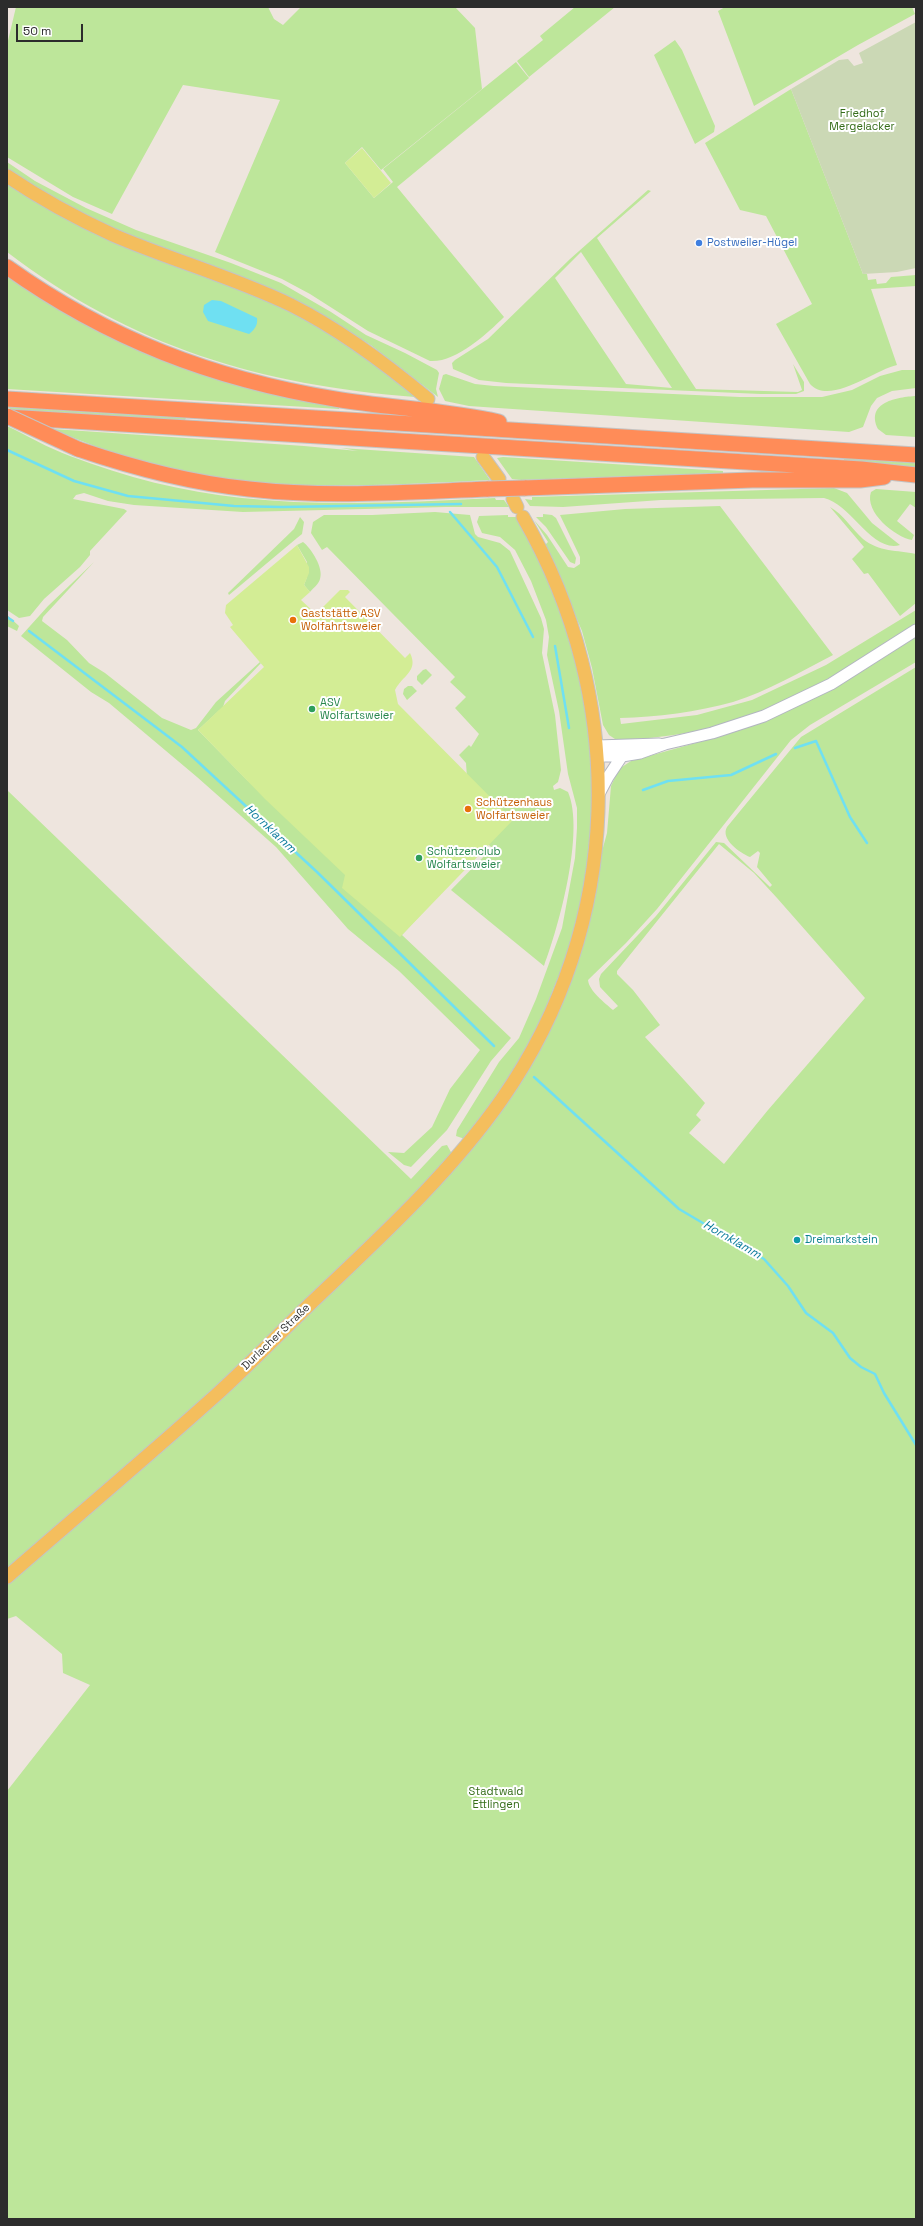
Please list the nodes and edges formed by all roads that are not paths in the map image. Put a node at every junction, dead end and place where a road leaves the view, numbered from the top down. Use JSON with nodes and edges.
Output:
{"nodes":[{"id":1,"x":7,"y":176,"type":"edge"},
{"id":2,"x":7,"y":267,"type":"edge"},
{"id":3,"x":7,"y":399,"type":"edge"},
{"id":4,"x":428,"y":399,"type":"dead end"},
{"id":5,"x":7,"y":416,"type":"edge"},
{"id":6,"x":535,"y":430,"type":"junction"},
{"id":7,"x":916,"y":455,"type":"edge"},
{"id":8,"x":483,"y":457,"type":"dead end"},
{"id":9,"x":910,"y":475,"type":"edge"},
{"id":10,"x":494,"y":484,"type":"junction"},
{"id":11,"x":518,"y":507,"type":"dead end"},
{"id":12,"x":916,"y":630,"type":"edge"},
{"id":13,"x":665,"y":744,"type":"junction"},
{"id":14,"x":598,"y":751,"type":"junction"},
{"id":15,"x":622,"y":756,"type":"junction"},
{"id":16,"x":599,"y":794,"type":"junction"},
{"id":17,"x":7,"y":1577,"type":"edge"}],
"edges":[{"from":1,"to":4,"type":"main road"},
{"from":2,"to":6,"type":"highway"},
{"from":3,"to":6,"type":"highway"},
{"from":5,"to":9,"type":"highway"},
{"from":5,"to":10,"type":"highway","bridge":true},
{"from":6,"to":7,"type":"highway"},
{"from":8,"to":10,"type":"main road"},
{"from":9,"to":10,"type":"highway","bridge":true},
{"from":11,"to":14,"type":"main road","name":"Durlacher Straße"},
{"from":12,"to":13,"type":"main road"},
{"from":13,"to":14,"type":"main road"},
{"from":13,"to":15,"type":"main road"},
{"from":14,"to":15,"type":"main road"},
{"from":14,"to":16,"type":"main road","name":"Durlacher Straße"},
{"from":15,"to":16,"type":"main road"},
{"from":16,"to":17,"type":"main road","name":"Durlacher Straße"}]}
